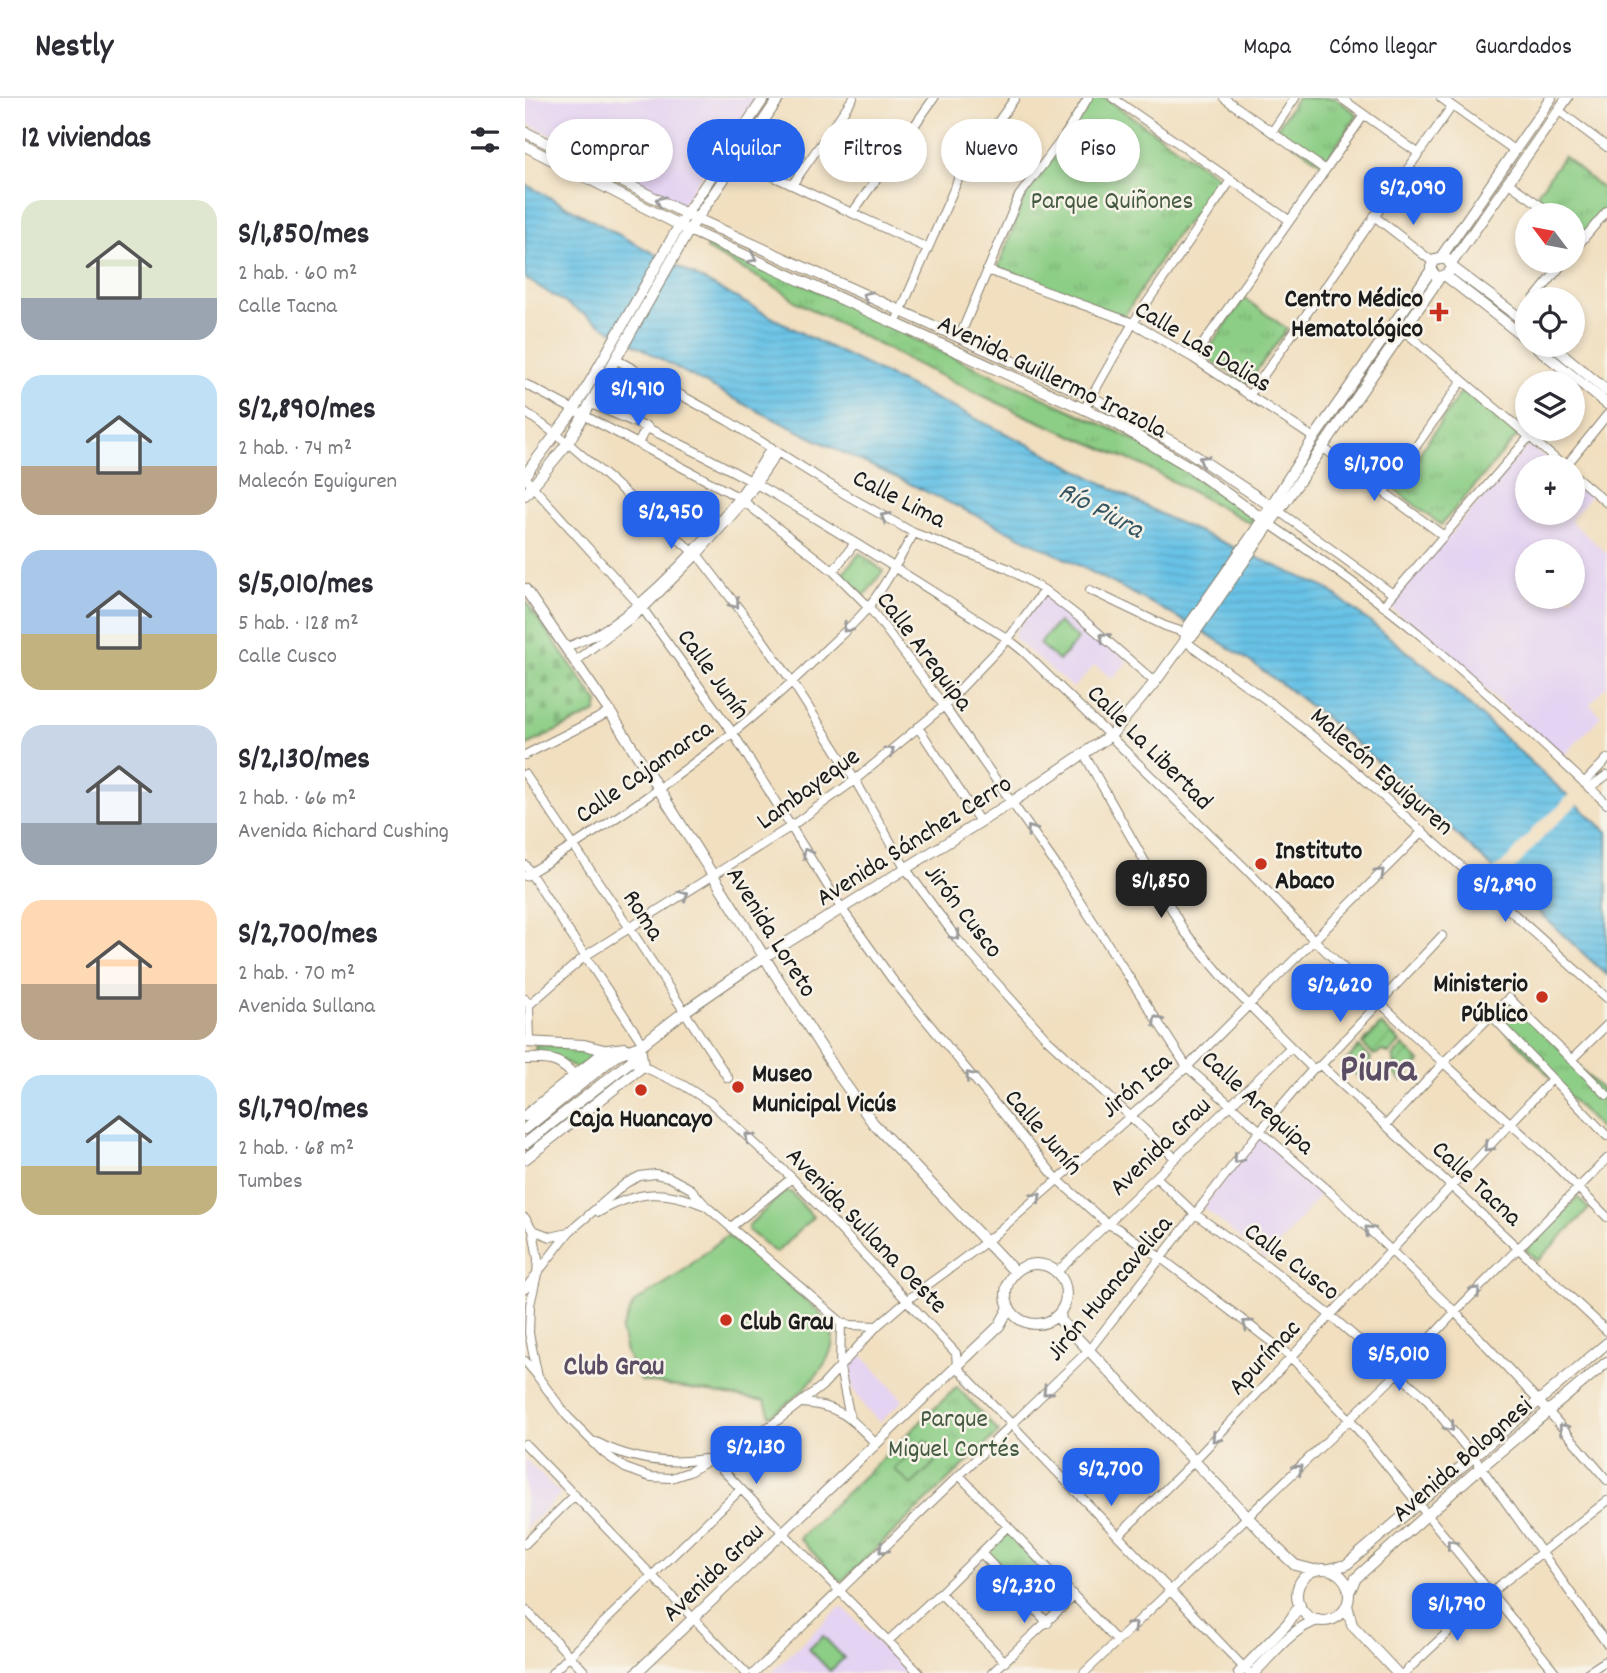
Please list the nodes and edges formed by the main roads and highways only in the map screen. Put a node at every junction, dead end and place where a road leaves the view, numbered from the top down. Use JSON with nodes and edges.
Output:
{"nodes":[{"id":1,"x":764,"y":98,"type":"edge"},
{"id":2,"x":779,"y":98,"type":"edge"},
{"id":3,"x":1567,"y":98,"type":"edge"},
{"id":4,"x":1545,"y":100,"type":"edge"},
{"id":5,"x":525,"y":132,"type":"edge"},
{"id":6,"x":546,"y":143,"type":"edge"},
{"id":7,"x":525,"y":146,"type":"edge"},
{"id":8,"x":618,"y":182,"type":"edge"},
{"id":9,"x":621,"y":182,"type":"edge"},
{"id":10,"x":614,"y":191,"type":"junction"},
{"id":11,"x":686,"y":214,"type":"junction"},
{"id":12,"x":1469,"y":216,"type":"junction"},
{"id":13,"x":697,"y":219,"type":"junction"},
{"id":14,"x":1479,"y":222,"type":"junction"},
{"id":15,"x":685,"y":227,"type":"junction"},
{"id":16,"x":1442,"y":267,"type":"junction"},
{"id":17,"x":1515,"y":314,"type":"edge"},
{"id":18,"x":1515,"y":329,"type":"edge"},
{"id":19,"x":618,"y":355,"type":"junction"},
{"id":20,"x":1549,"y":357,"type":"edge"},
{"id":21,"x":1566,"y":357,"type":"edge"},
{"id":22,"x":1356,"y":378,"type":"junction"},
{"id":23,"x":1366,"y":384,"type":"junction"},
{"id":24,"x":1607,"y":391,"type":"edge"},
{"id":25,"x":1607,"y":404,"type":"edge"},
{"id":26,"x":525,"y":477,"type":"edge"},
{"id":27,"x":1241,"y":485,"type":"junction"},
{"id":28,"x":525,"y":495,"type":"edge"},
{"id":29,"x":1233,"y":497,"type":"junction"},
{"id":30,"x":1270,"y":506,"type":"junction"},
{"id":31,"x":1280,"y":512,"type":"junction"},
{"id":32,"x":1267,"y":522,"type":"junction"},
{"id":33,"x":525,"y":589,"type":"edge"},
{"id":34,"x":764,"y":957,"type":"junction"},
{"id":35,"x":528,"y":1042,"type":"edge"},
{"id":36,"x":641,"y":1045,"type":"junction"},
{"id":37,"x":607,"y":1050,"type":"junction"},
{"id":38,"x":618,"y":1054,"type":"junction"},
{"id":39,"x":525,"y":1059,"type":"edge"},
{"id":40,"x":631,"y":1061,"type":"junction"},
{"id":41,"x":578,"y":1080,"type":"junction"},
{"id":42,"x":589,"y":1094,"type":"junction"},
{"id":43,"x":525,"y":1116,"type":"edge"},
{"id":44,"x":525,"y":1129,"type":"edge"},
{"id":45,"x":525,"y":1144,"type":"edge"},
{"id":46,"x":525,"y":1159,"type":"edge"},
{"id":47,"x":1014,"y":1272,"type":"junction"},
{"id":48,"x":1009,"y":1308,"type":"junction"},
{"id":49,"x":1018,"y":1318,"type":"junction"},
{"id":50,"x":1057,"y":1318,"type":"junction"},
{"id":51,"x":999,"y":1326,"type":"junction"},
{"id":52,"x":1607,"y":1343,"type":"edge"},
{"id":53,"x":1607,"y":1362,"type":"edge"},
{"id":54,"x":1295,"y":1565,"type":"junction"},
{"id":55,"x":1329,"y":1569,"type":"junction"},
{"id":56,"x":1314,"y":1570,"type":"junction"},
{"id":57,"x":1300,"y":1584,"type":"junction"},
{"id":58,"x":1349,"y":1592,"type":"junction"},
{"id":59,"x":1300,"y":1605,"type":"junction"},
{"id":60,"x":1347,"y":1605,"type":"junction"},
{"id":61,"x":1329,"y":1619,"type":"junction"},
{"id":62,"x":1318,"y":1620,"type":"junction"},
{"id":63,"x":1352,"y":1625,"type":"junction"},
{"id":64,"x":1247,"y":1672,"type":"edge"},
{"id":65,"x":636,"y":1673,"type":"edge"},
{"id":66,"x":1397,"y":1673,"type":"edge"}],
"edges":[{"from":1,"to":11,"type":"main road"},
{"from":2,"to":13,"type":"main road"},
{"from":3,"to":14,"type":"main road"},
{"from":4,"to":12,"type":"main road"},
{"from":5,"to":6,"type":"main road","name":"Avenida Guillermo Irazola"},
{"from":7,"to":10,"type":"main road","name":"Avenida Guillermo Irazola"},
{"from":8,"to":10,"type":"main road"},
{"from":11,"to":9,"type":"main road","name":"Avenida Guillermo Irazola","one_way":true},
{"from":10,"to":15,"type":"main road","name":"Avenida Guillermo Irazola"},
{"from":11,"to":13,"type":"main road","name":"Avenida Guillermo Irazola"},
{"from":11,"to":15,"type":"main road"},
{"from":12,"to":14,"type":"main road"},
{"from":12,"to":16,"type":"main road"},
{"from":13,"to":15,"type":"main road"},
{"from":27,"to":13,"type":"main road","name":"Avenida Guillermo Irazola","one_way":true},
{"from":14,"to":16,"type":"main road"},
{"from":15,"to":19,"type":"main road"},
{"from":15,"to":29,"type":"main road","name":"Avenida Guillermo Irazola","one_way":true},
{"from":16,"to":17,"type":"main road"},
{"from":16,"to":18,"type":"main road"},
{"from":16,"to":22,"type":"main road"},
{"from":16,"to":23,"type":"main road"},
{"from":19,"to":26,"type":"main road"},
{"from":19,"to":28,"type":"main road"},
{"from":20,"to":25,"type":"main road"},
{"from":21,"to":24,"type":"main road"},
{"from":22,"to":23,"type":"main road"},
{"from":22,"to":30,"type":"main road"},
{"from":23,"to":31,"type":"main road"},
{"from":27,"to":29,"type":"main road"},
{"from":27,"to":30,"type":"main road","name":"Avenida Guillermo Irazola"},
{"from":29,"to":32,"type":"main road","name":"Avenida Guillermo Irazola"},
{"from":30,"to":31,"type":"main road","name":"Avenida Guillermo Irazola"},
{"from":30,"to":32,"type":"main road"},
{"from":31,"to":32,"type":"main road"},
{"from":32,"to":34,"type":"main road","name":"Avenida Sánchez Cerro"},
{"from":33,"to":34,"type":"main road","name":"Avenida Loreto"},
{"from":34,"to":36,"type":"main road","name":"Avenida Sánchez Cerro"},
{"from":34,"to":47,"type":"main road","name":"Avenida Loreto"},
{"from":35,"to":37,"type":"main road"},
{"from":36,"to":37,"type":"main road"},
{"from":36,"to":38,"type":"main road","name":"Avenida Sánchez Cerro"},
{"from":36,"to":40,"type":"main road","name":"Avenida Sánchez Cerro"},
{"from":36,"to":46,"type":"main road"},
{"from":37,"to":38,"type":"main road"},
{"from":37,"to":41,"type":"main road","name":"Avenida Sánchez Cerro"},
{"from":38,"to":40,"type":"main road"},
{"from":38,"to":41,"type":"main road","name":"Avenida Sánchez Cerro"},
{"from":39,"to":41,"type":"main road"},
{"from":40,"to":42,"type":"main road","name":"Avenida Sánchez Cerro"},
{"from":41,"to":42,"type":"main road"},
{"from":41,"to":43,"type":"main road","name":"Avenida Sánchez Cerro"},
{"from":41,"to":44,"type":"main road","name":"Avenida Sánchez Cerro"},
{"from":42,"to":45,"type":"main road","name":"Avenida Sánchez Cerro"},
{"from":47,"to":48,"type":"main road"},
{"from":47,"to":50,"type":"main road"},
{"from":48,"to":49,"type":"main road"},
{"from":48,"to":51,"type":"main road","name":"Avenida Grau"},
{"from":49,"to":50,"type":"main road"},
{"from":49,"to":51,"type":"main road","name":"Avenida Grau"},
{"from":50,"to":54,"type":"main road"},
{"from":51,"to":65,"type":"main road","name":"Avenida Grau"},
{"from":52,"to":55,"type":"main road","name":"Avenida Bolognesi"},
{"from":53,"to":58,"type":"main road","name":"Avenida Bolognesi"},
{"from":54,"to":56,"type":"main road"},
{"from":54,"to":57,"type":"main road"},
{"from":55,"to":56,"type":"main road"},
{"from":55,"to":58,"type":"main road"},
{"from":56,"to":57,"type":"main road"},
{"from":57,"to":59,"type":"main road"},
{"from":58,"to":60,"type":"main road"},
{"from":59,"to":62,"type":"main road"},
{"from":59,"to":64,"type":"main road"},
{"from":60,"to":61,"type":"main road"},
{"from":60,"to":63,"type":"main road"},
{"from":61,"to":62,"type":"main road"},
{"from":61,"to":63,"type":"main road"},
{"from":62,"to":64,"type":"main road"},
{"from":63,"to":66,"type":"main road"}]}
